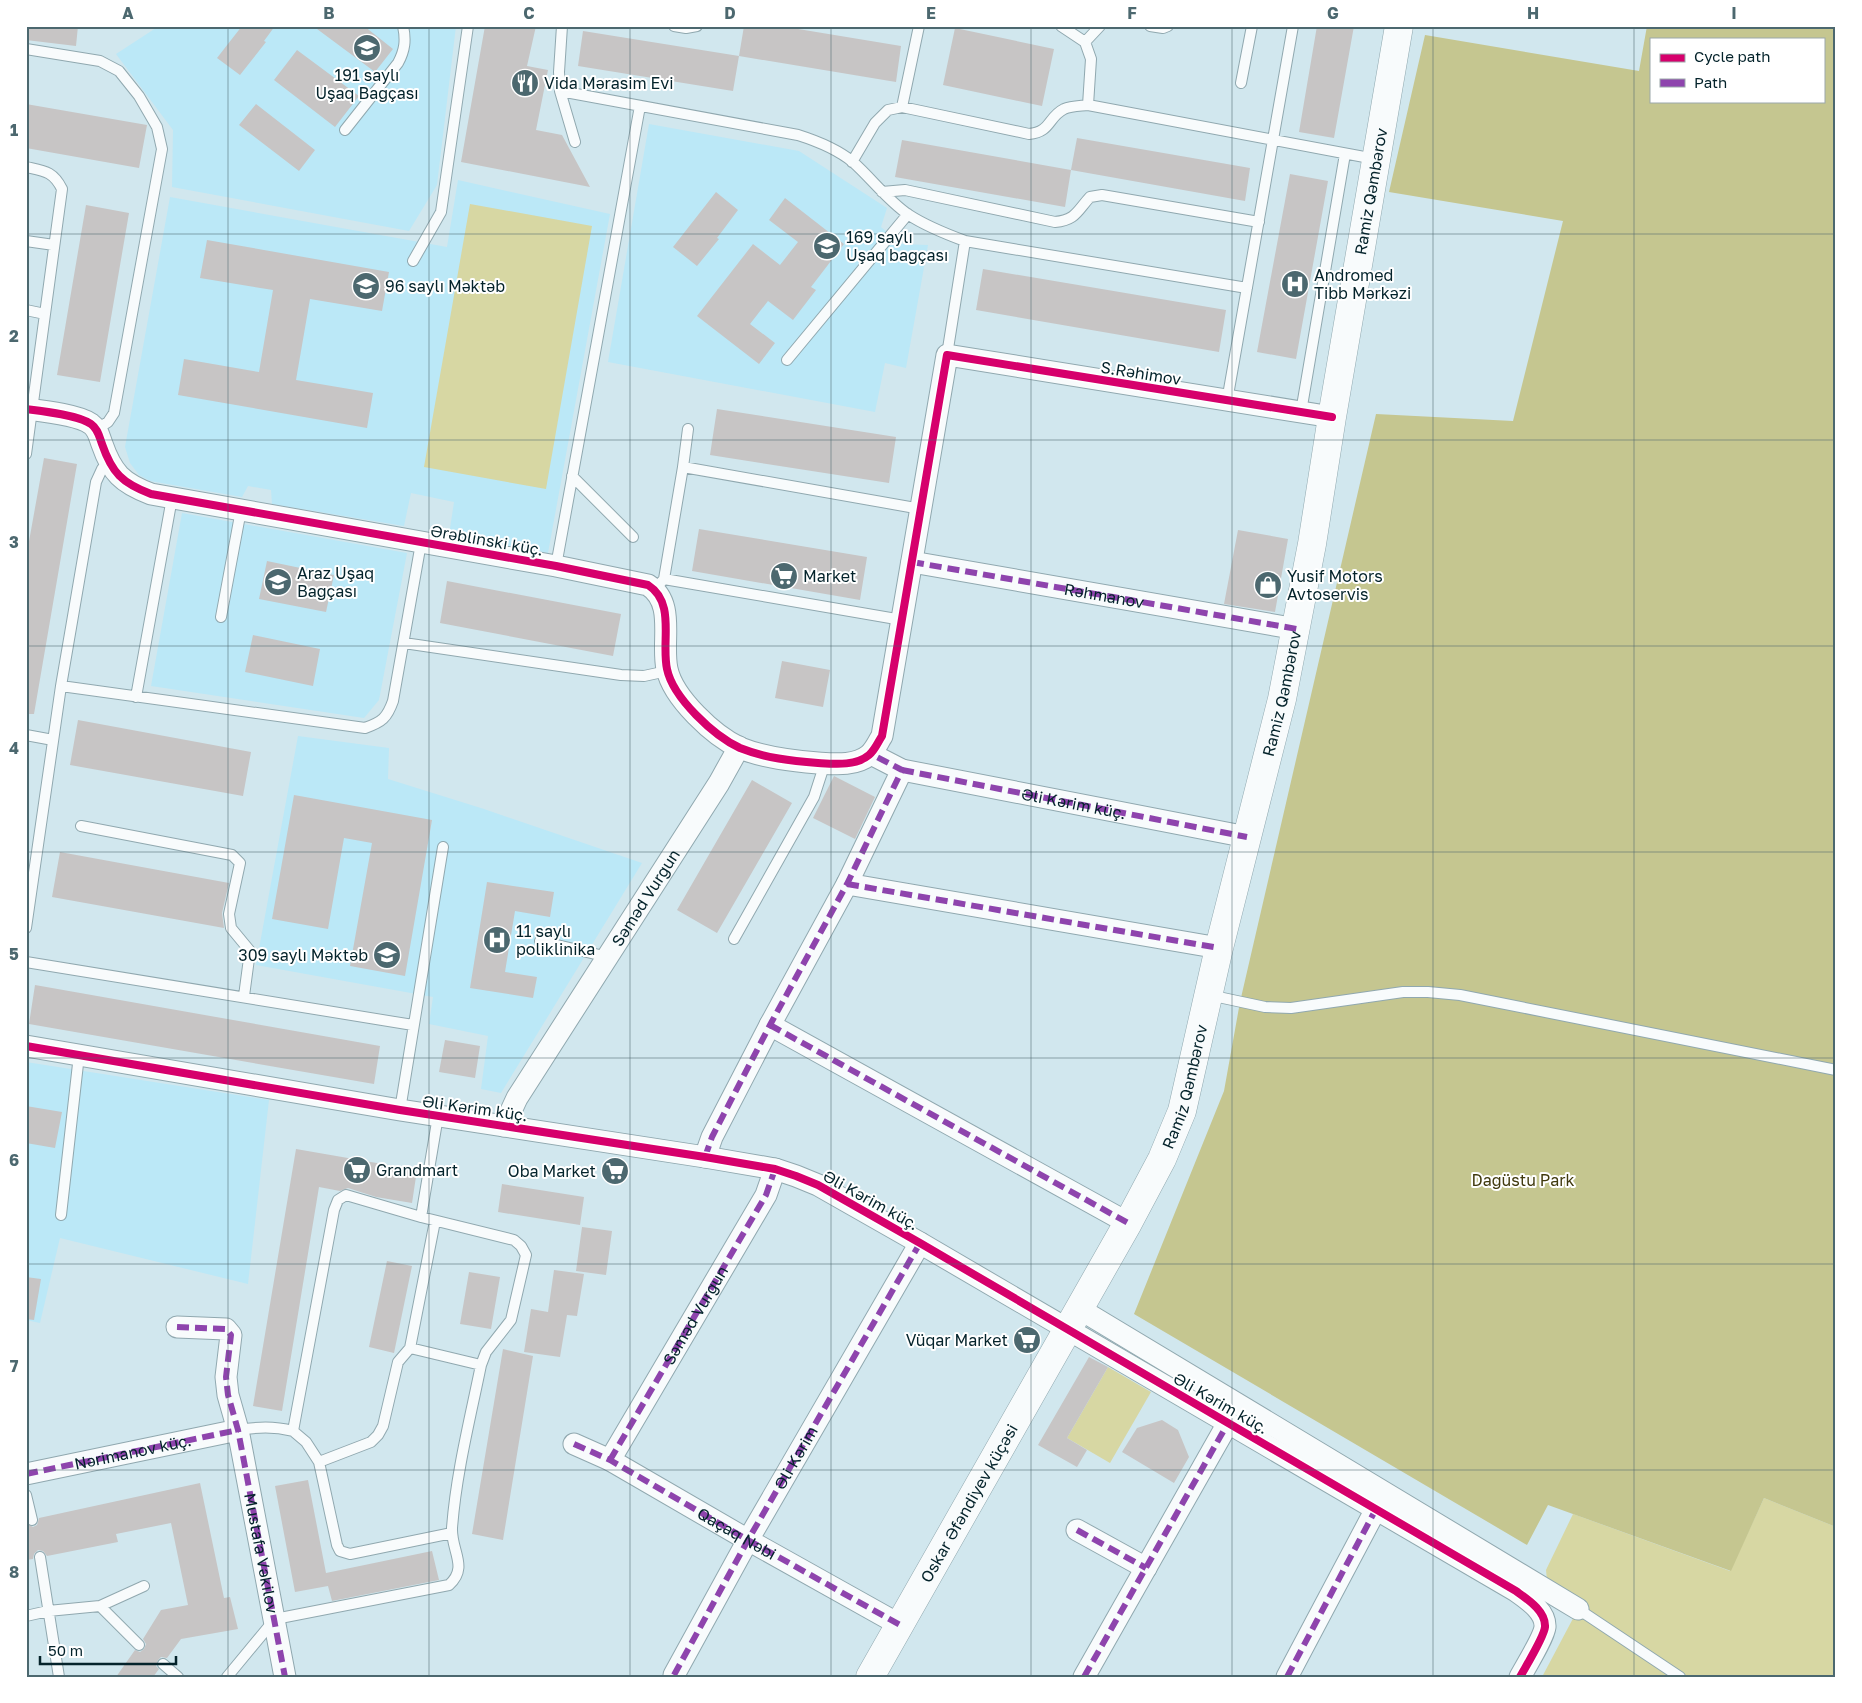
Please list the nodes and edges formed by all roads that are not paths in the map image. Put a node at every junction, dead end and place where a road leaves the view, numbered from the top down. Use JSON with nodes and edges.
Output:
{"nodes":[{"id":1,"x":403,"y":26,"type":"edge"},
{"id":2,"x":468,"y":26,"type":"edge"},
{"id":3,"x":562,"y":26,"type":"edge"},
{"id":4,"x":674,"y":26,"type":"edge"},
{"id":5,"x":696,"y":26,"type":"edge"},
{"id":6,"x":919,"y":26,"type":"edge"},
{"id":7,"x":1061,"y":26,"type":"edge"},
{"id":8,"x":1100,"y":26,"type":"edge"},
{"id":9,"x":1150,"y":26,"type":"edge"},
{"id":10,"x":1168,"y":26,"type":"edge"},
{"id":11,"x":1252,"y":26,"type":"edge"},
{"id":12,"x":1294,"y":26,"type":"edge"},
{"id":13,"x":1399,"y":26,"type":"edge"},
{"id":14,"x":1085,"y":42,"type":"junction"},
{"id":15,"x":26,"y":48,"type":"edge"},
{"id":16,"x":1241,"y":83,"type":"dead end"},
{"id":17,"x":560,"y":91,"type":"junction"},
{"id":18,"x":1088,"y":104,"type":"junction"},
{"id":19,"x":640,"y":106,"type":"junction"},
{"id":20,"x":902,"y":107,"type":"junction"},
{"id":21,"x":345,"y":130,"type":"dead end"},
{"id":22,"x":1274,"y":141,"type":"junction"},
{"id":23,"x":575,"y":142,"type":"dead end"},
{"id":24,"x":1344,"y":154,"type":"junction"},
{"id":25,"x":1376,"y":159,"type":"junction"},
{"id":26,"x":852,"y":162,"type":"junction"},
{"id":27,"x":26,"y":167,"type":"edge"},
{"id":28,"x":882,"y":192,"type":"junction"},
{"id":29,"x":908,"y":214,"type":"junction"},
{"id":30,"x":1259,"y":222,"type":"junction"},
{"id":31,"x":26,"y":241,"type":"edge"},
{"id":32,"x":965,"y":241,"type":"junction"},
{"id":33,"x":54,"y":245,"type":"junction"},
{"id":34,"x":413,"y":260,"type":"dead end"},
{"id":35,"x":1247,"y":288,"type":"junction"},
{"id":36,"x":26,"y":310,"type":"edge"},
{"id":37,"x":45,"y":314,"type":"junction"},
{"id":38,"x":947,"y":355,"type":"junction"},
{"id":39,"x":787,"y":360,"type":"dead end"},
{"id":40,"x":1227,"y":401,"type":"junction"},
{"id":41,"x":30,"y":409,"type":"edge"},
{"id":42,"x":1301,"y":412,"type":"junction"},
{"id":43,"x":1332,"y":417,"type":"junction"},
{"id":44,"x":97,"y":429,"type":"junction"},
{"id":45,"x":688,"y":429,"type":"dead end"},
{"id":46,"x":26,"y":454,"type":"edge"},
{"id":47,"x":108,"y":462,"type":"junction"},
{"id":48,"x":683,"y":467,"type":"junction"},
{"id":49,"x":572,"y":476,"type":"junction"},
{"id":50,"x":172,"y":498,"type":"junction"},
{"id":51,"x":921,"y":509,"type":"junction"},
{"id":52,"x":241,"y":510,"type":"junction"},
{"id":53,"x":633,"y":537,"type":"dead end"},
{"id":54,"x":421,"y":543,"type":"junction"},
{"id":55,"x":912,"y":562,"type":"junction"},
{"id":56,"x":556,"y":566,"type":"junction"},
{"id":57,"x":660,"y":584,"type":"junction"},
{"id":58,"x":221,"y":617,"type":"dead end"},
{"id":59,"x":902,"y":620,"type":"junction"},
{"id":60,"x":1296,"y":628,"type":"junction"},
{"id":61,"x":404,"y":644,"type":"junction"},
{"id":62,"x":668,"y":672,"type":"junction"},
{"id":63,"x":62,"y":686,"type":"junction"},
{"id":64,"x":136,"y":697,"type":"junction"},
{"id":65,"x":26,"y":735,"type":"edge"},
{"id":66,"x":53,"y":740,"type":"junction"},
{"id":67,"x":739,"y":747,"type":"junction"},
{"id":68,"x":871,"y":754,"type":"junction"},
{"id":69,"x":825,"y":763,"type":"junction"},
{"id":70,"x":902,"y":770,"type":"junction"},
{"id":71,"x":81,"y":826,"type":"dead end"},
{"id":72,"x":1247,"y":837,"type":"junction"},
{"id":73,"x":443,"y":847,"type":"dead end"},
{"id":74,"x":847,"y":884,"type":"junction"},
{"id":75,"x":26,"y":928,"type":"edge"},
{"id":76,"x":734,"y":939,"type":"dead end"},
{"id":77,"x":540,"y":941,"type":"dead end"},
{"id":78,"x":1219,"y":948,"type":"junction"},
{"id":79,"x":608,"y":956,"type":"junction"},
{"id":80,"x":26,"y":962,"type":"edge"},
{"id":81,"x":1209,"y":994,"type":"junction"},
{"id":82,"x":244,"y":996,"type":"junction"},
{"id":83,"x":413,"y":1025,"type":"junction"},
{"id":84,"x":770,"y":1026,"type":"junction"},
{"id":85,"x":26,"y":1046,"type":"edge"},
{"id":86,"x":79,"y":1055,"type":"junction"},
{"id":87,"x":1836,"y":1070,"type":"edge"},
{"id":88,"x":400,"y":1110,"type":"junction"},
{"id":89,"x":438,"y":1116,"type":"junction"},
{"id":90,"x":504,"y":1126,"type":"junction"},
{"id":91,"x":705,"y":1157,"type":"junction"},
{"id":92,"x":775,"y":1169,"type":"junction"},
{"id":93,"x":61,"y":1215,"type":"dead end"},
{"id":94,"x":421,"y":1217,"type":"junction"},
{"id":95,"x":436,"y":1221,"type":"junction"},
{"id":96,"x":1128,"y":1223,"type":"junction"},
{"id":97,"x":920,"y":1243,"type":"junction"},
{"id":98,"x":1072,"y":1318,"type":"junction"},
{"id":99,"x":178,"y":1327,"type":"dead end"},
{"id":100,"x":410,"y":1348,"type":"junction"},
{"id":101,"x":481,"y":1365,"type":"junction"},
{"id":102,"x":1228,"y":1423,"type":"junction"},
{"id":103,"x":238,"y":1430,"type":"junction"},
{"id":104,"x":293,"y":1431,"type":"junction"},
{"id":105,"x":574,"y":1444,"type":"dead end"},
{"id":106,"x":610,"y":1460,"type":"junction"},
{"id":107,"x":318,"y":1462,"type":"junction"},
{"id":108,"x":26,"y":1474,"type":"edge"},
{"id":109,"x":26,"y":1495,"type":"edge"},
{"id":110,"x":1376,"y":1509,"type":"junction"},
{"id":111,"x":32,"y":1520,"type":"dead end"},
{"id":112,"x":1077,"y":1530,"type":"dead end"},
{"id":113,"x":452,"y":1533,"type":"junction"},
{"id":114,"x":748,"y":1540,"type":"junction"},
{"id":115,"x":40,"y":1557,"type":"dead end"},
{"id":116,"x":1146,"y":1568,"type":"junction"},
{"id":117,"x":144,"y":1586,"type":"dead end"},
{"id":118,"x":100,"y":1606,"type":"junction"},
{"id":119,"x":1578,"y":1609,"type":"joint"},
{"id":120,"x":48,"y":1611,"type":"junction"},
{"id":121,"x":26,"y":1616,"type":"edge"},
{"id":122,"x":275,"y":1619,"type":"junction"},
{"id":123,"x":900,"y":1625,"type":"junction"},
{"id":124,"x":139,"y":1644,"type":"dead end"},
{"id":125,"x":162,"y":1664,"type":"dead end"},
{"id":126,"x":674,"y":1675,"type":"dead end"},
{"id":127,"x":59,"y":1677,"type":"edge"},
{"id":128,"x":178,"y":1677,"type":"edge"},
{"id":129,"x":227,"y":1677,"type":"edge"},
{"id":130,"x":285,"y":1677,"type":"edge"},
{"id":131,"x":870,"y":1677,"type":"edge"},
{"id":132,"x":1084,"y":1677,"type":"edge"},
{"id":133,"x":1287,"y":1677,"type":"edge"},
{"id":134,"x":1520,"y":1677,"type":"edge"},
{"id":135,"x":1680,"y":1677,"type":"edge"}],
"edges":[{"from":1,"to":21,"type":"lane"},
{"from":2,"to":34,"type":"lane"},
{"from":3,"to":17,"type":"lane"},
{"from":4,"to":5,"type":"lane"},
{"from":6,"to":20,"type":"lane"},
{"from":7,"to":14,"type":"lane"},
{"from":8,"to":14,"type":"lane"},
{"from":9,"to":10,"type":"lane"},
{"from":11,"to":16,"type":"lane"},
{"from":12,"to":22,"type":"lane"},
{"from":13,"to":25,"type":"main road","name":"Ramiz Qəmbərov"},
{"from":14,"to":18,"type":"lane"},
{"from":15,"to":44,"type":"lane"},
{"from":17,"to":19,"type":"lane"},
{"from":17,"to":23,"type":"lane"},
{"from":18,"to":20,"type":"lane"},
{"from":18,"to":22,"type":"lane"},
{"from":19,"to":26,"type":"lane"},
{"from":19,"to":49,"type":"lane"},
{"from":20,"to":26,"type":"lane"},
{"from":22,"to":24,"type":"lane"},
{"from":22,"to":30,"type":"lane"},
{"from":24,"to":25,"type":"lane"},
{"from":24,"to":42,"type":"lane"},
{"from":25,"to":43,"type":"main road","name":"Ramiz Qəmbərov"},
{"from":26,"to":28,"type":"lane"},
{"from":27,"to":33,"type":"lane"},
{"from":28,"to":29,"type":"lane"},
{"from":28,"to":30,"type":"lane"},
{"from":29,"to":32,"type":"lane"},
{"from":29,"to":39,"type":"lane"},
{"from":30,"to":35,"type":"lane"},
{"from":31,"to":33,"type":"lane"},
{"from":32,"to":35,"type":"lane"},
{"from":32,"to":38,"type":"lane"},
{"from":33,"to":37,"type":"lane"},
{"from":35,"to":40,"type":"lane"},
{"from":36,"to":37,"type":"lane"},
{"from":37,"to":41,"type":"lane"},
{"from":38,"to":40,"type":"street","name":"S.Rəhimov"},
{"from":38,"to":51,"type":"street"},
{"from":40,"to":42,"type":"street","name":"S.Rəhimov"},
{"from":41,"to":44,"type":"street"},
{"from":41,"to":46,"type":"lane"},
{"from":42,"to":43,"type":"street","name":"S.Rəhimov"},
{"from":43,"to":60,"type":"main road","name":"Ramiz Qəmbərov"},
{"from":44,"to":47,"type":"street","name":"Ərəblinski küç."},
{"from":45,"to":48,"type":"lane"},
{"from":47,"to":50,"type":"street","name":"Ərəblinski küç."},
{"from":47,"to":63,"type":"lane"},
{"from":48,"to":51,"type":"lane"},
{"from":48,"to":57,"type":"lane"},
{"from":49,"to":53,"type":"lane"},
{"from":49,"to":56,"type":"lane"},
{"from":50,"to":52,"type":"street","name":"Ərəblinski küç."},
{"from":50,"to":64,"type":"lane"},
{"from":51,"to":55,"type":"street"},
{"from":52,"to":54,"type":"street","name":"Ərəblinski küç."},
{"from":52,"to":58,"type":"lane"},
{"from":54,"to":56,"type":"street","name":"Ərəblinski küç."},
{"from":54,"to":61,"type":"lane"},
{"from":55,"to":59,"type":"street"},
{"from":55,"to":60,"type":"street","name":"Rəhmanov"},
{"from":56,"to":57,"type":"street","name":"Ərəblinski küç."},
{"from":57,"to":59,"type":"lane"},
{"from":57,"to":62,"type":"street"},
{"from":59,"to":68,"type":"street"},
{"from":60,"to":72,"type":"main road","name":"Ramiz Qəmbərov"},
{"from":61,"to":62,"type":"lane"},
{"from":61,"to":64,"type":"lane"},
{"from":62,"to":67,"type":"street"},
{"from":63,"to":64,"type":"lane"},
{"from":63,"to":66,"type":"lane"},
{"from":65,"to":66,"type":"lane"},
{"from":66,"to":75,"type":"lane"},
{"from":67,"to":69,"type":"street"},
{"from":67,"to":79,"type":"street","name":"Səməd Vurğun"},
{"from":68,"to":69,"type":"street"},
{"from":68,"to":70,"type":"street","name":"Əli Kərim küç."},
{"from":69,"to":76,"type":"lane"},
{"from":70,"to":72,"type":"street","name":"Əli Kərim küç."},
{"from":70,"to":74,"type":"street"},
{"from":71,"to":82,"type":"lane"},
{"from":72,"to":78,"type":"main road","name":"Ramiz Qəmbərov"},
{"from":73,"to":83,"type":"lane"},
{"from":74,"to":78,"type":"street"},
{"from":74,"to":84,"type":"street"},
{"from":77,"to":79,"type":"lane"},
{"from":78,"to":81,"type":"main road","name":"Ramiz Qəmbərov"},
{"from":79,"to":90,"type":"street","name":"Səməd Vurğun"},
{"from":80,"to":82,"type":"lane"},
{"from":81,"to":87,"type":"lane"},
{"from":81,"to":96,"type":"main road","name":"Ramiz Qəmbərov"},
{"from":82,"to":83,"type":"lane"},
{"from":83,"to":88,"type":"lane"},
{"from":84,"to":91,"type":"street"},
{"from":84,"to":96,"type":"street"},
{"from":85,"to":86,"type":"street","name":"Əli Kərim küç."},
{"from":86,"to":88,"type":"street","name":"Əli Kərim küç."},
{"from":86,"to":93,"type":"lane"},
{"from":88,"to":89,"type":"street","name":"Əli Kərim küç."},
{"from":89,"to":90,"type":"street","name":"Əli Kərim küç."},
{"from":89,"to":94,"type":"lane"},
{"from":90,"to":91,"type":"street","name":"Əli Kərim küç."},
{"from":91,"to":92,"type":"street","name":"Əli Kərim küç."},
{"from":92,"to":97,"type":"street","name":"Əli Kərim küç."},
{"from":92,"to":106,"type":"street","name":"Səməd Vurğun"},
{"from":94,"to":95,"type":"lane"},
{"from":94,"to":104,"type":"lane"},
{"from":95,"to":100,"type":"lane"},
{"from":95,"to":101,"type":"lane"},
{"from":96,"to":98,"type":"main road","name":"Ramiz Qəmbərov"},
{"from":97,"to":98,"type":"street","name":"Əli Kərim küç."},
{"from":97,"to":114,"type":"street","name":"Əli Kərim"},
{"from":98,"to":102,"type":"street","name":"Əli Kərim küç."},
{"from":98,"to":119,"type":"street"},
{"from":98,"to":123,"type":"main road","name":"Oskar Əfəndiyev küçəsi"},
{"from":99,"to":103,"type":"street","name":"Mustafa Vəkilov"},
{"from":100,"to":101,"type":"lane"},
{"from":100,"to":107,"type":"lane"},
{"from":101,"to":113,"type":"lane"},
{"from":102,"to":110,"type":"street","name":"Əli Kərim küç."},
{"from":102,"to":116,"type":"street"},
{"from":103,"to":104,"type":"lane"},
{"from":103,"to":108,"type":"street","name":"Nərimanov küç."},
{"from":103,"to":122,"type":"street","name":"Mustafa Vəkilov"},
{"from":104,"to":107,"type":"lane"},
{"from":105,"to":106,"type":"street","name":"Qaçaq Nəbi"},
{"from":106,"to":114,"type":"street","name":"Qaçaq Nəbi"},
{"from":107,"to":113,"type":"lane"},
{"from":109,"to":111,"type":"lane"},
{"from":110,"to":133,"type":"street"},
{"from":110,"to":134,"type":"street","name":"Əli Kərim küç."},
{"from":112,"to":116,"type":"street"},
{"from":113,"to":122,"type":"lane"},
{"from":114,"to":123,"type":"street","name":"Qaçaq Nəbi"},
{"from":114,"to":126,"type":"street","name":"Əli Kərim"},
{"from":115,"to":120,"type":"lane"},
{"from":116,"to":132,"type":"street"},
{"from":117,"to":118,"type":"lane"},
{"from":118,"to":120,"type":"lane"},
{"from":118,"to":124,"type":"lane"},
{"from":119,"to":135,"type":"lane"},
{"from":120,"to":121,"type":"lane"},
{"from":120,"to":127,"type":"lane"},
{"from":122,"to":129,"type":"lane"},
{"from":122,"to":130,"type":"street","name":"Mustafa Vəkilov"},
{"from":123,"to":131,"type":"main road","name":"Oskar Əfəndiyev küçəsi"},
{"from":125,"to":128,"type":"lane"}]}
